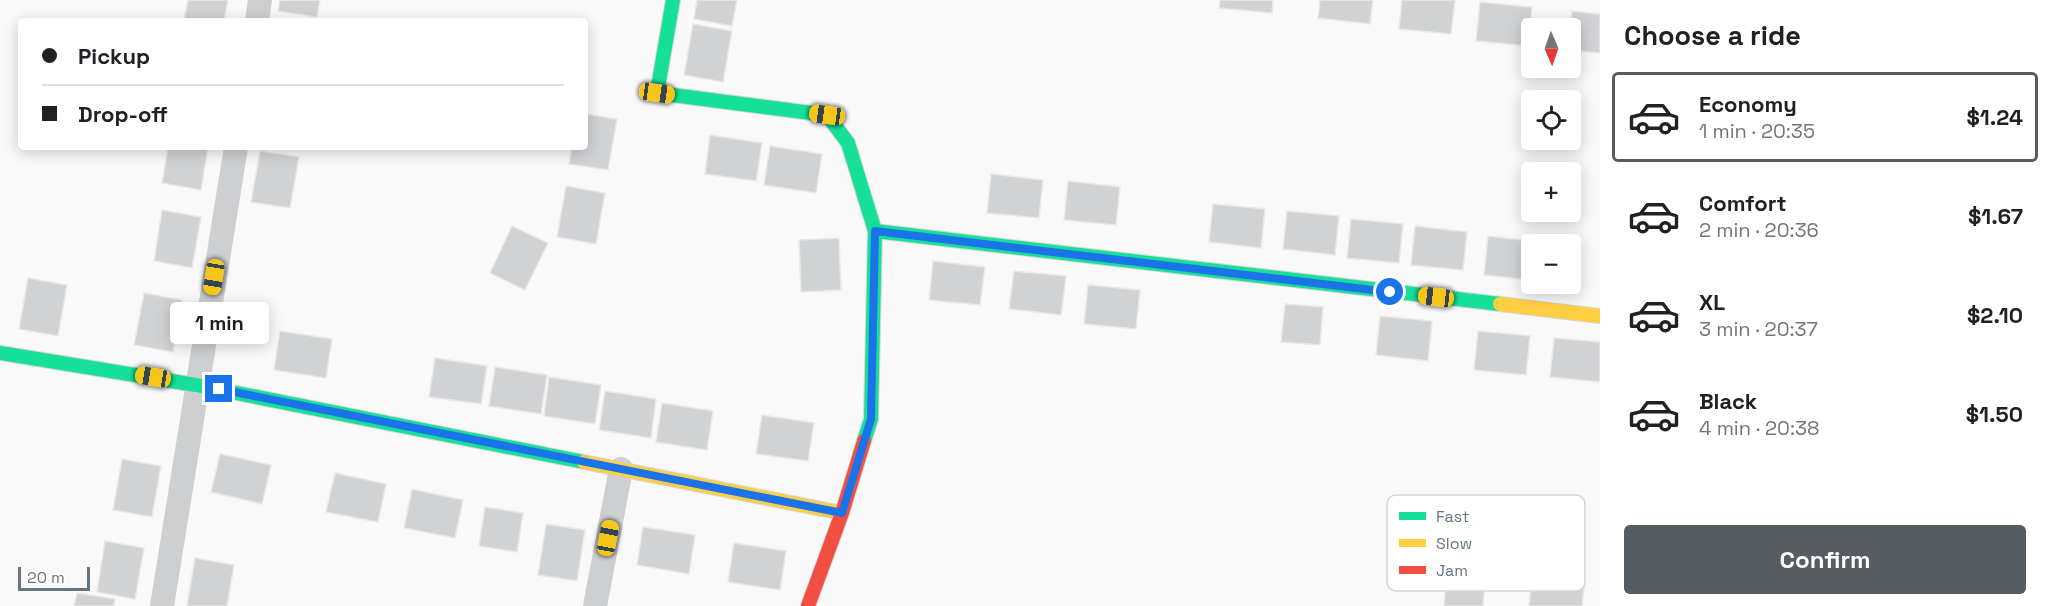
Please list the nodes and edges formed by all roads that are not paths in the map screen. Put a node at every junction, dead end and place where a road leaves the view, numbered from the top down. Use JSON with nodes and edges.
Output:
{"nodes":[{"id":1,"x":260,"y":0,"type":"edge"},
{"id":2,"x":673,"y":0,"type":"edge"},
{"id":3,"x":257,"y":18,"type":"edge"},
{"id":4,"x":235,"y":150,"type":"edge"},
{"id":5,"x":875,"y":231,"type":"junction"},
{"id":6,"x":1600,"y":316,"type":"edge"},
{"id":7,"x":0,"y":353,"type":"edge"},
{"id":8,"x":196,"y":384,"type":"junction"},
{"id":9,"x":621,"y":469,"type":"junction"},
{"id":10,"x":842,"y":513,"type":"junction"},
{"id":11,"x":162,"y":606,"type":"edge"},
{"id":12,"x":595,"y":606,"type":"edge"},
{"id":13,"x":808,"y":606,"type":"edge"}],
"edges":[{"from":1,"to":3,"type":"street"},
{"from":2,"to":5,"type":"street"},
{"from":4,"to":8,"type":"street"},
{"from":5,"to":6,"type":"street"},
{"from":5,"to":10,"type":"street"},
{"from":7,"to":8,"type":"street"},
{"from":8,"to":9,"type":"street"},
{"from":8,"to":11,"type":"street"},
{"from":9,"to":10,"type":"street"},
{"from":9,"to":12,"type":"street"},
{"from":10,"to":13,"type":"street"}]}
